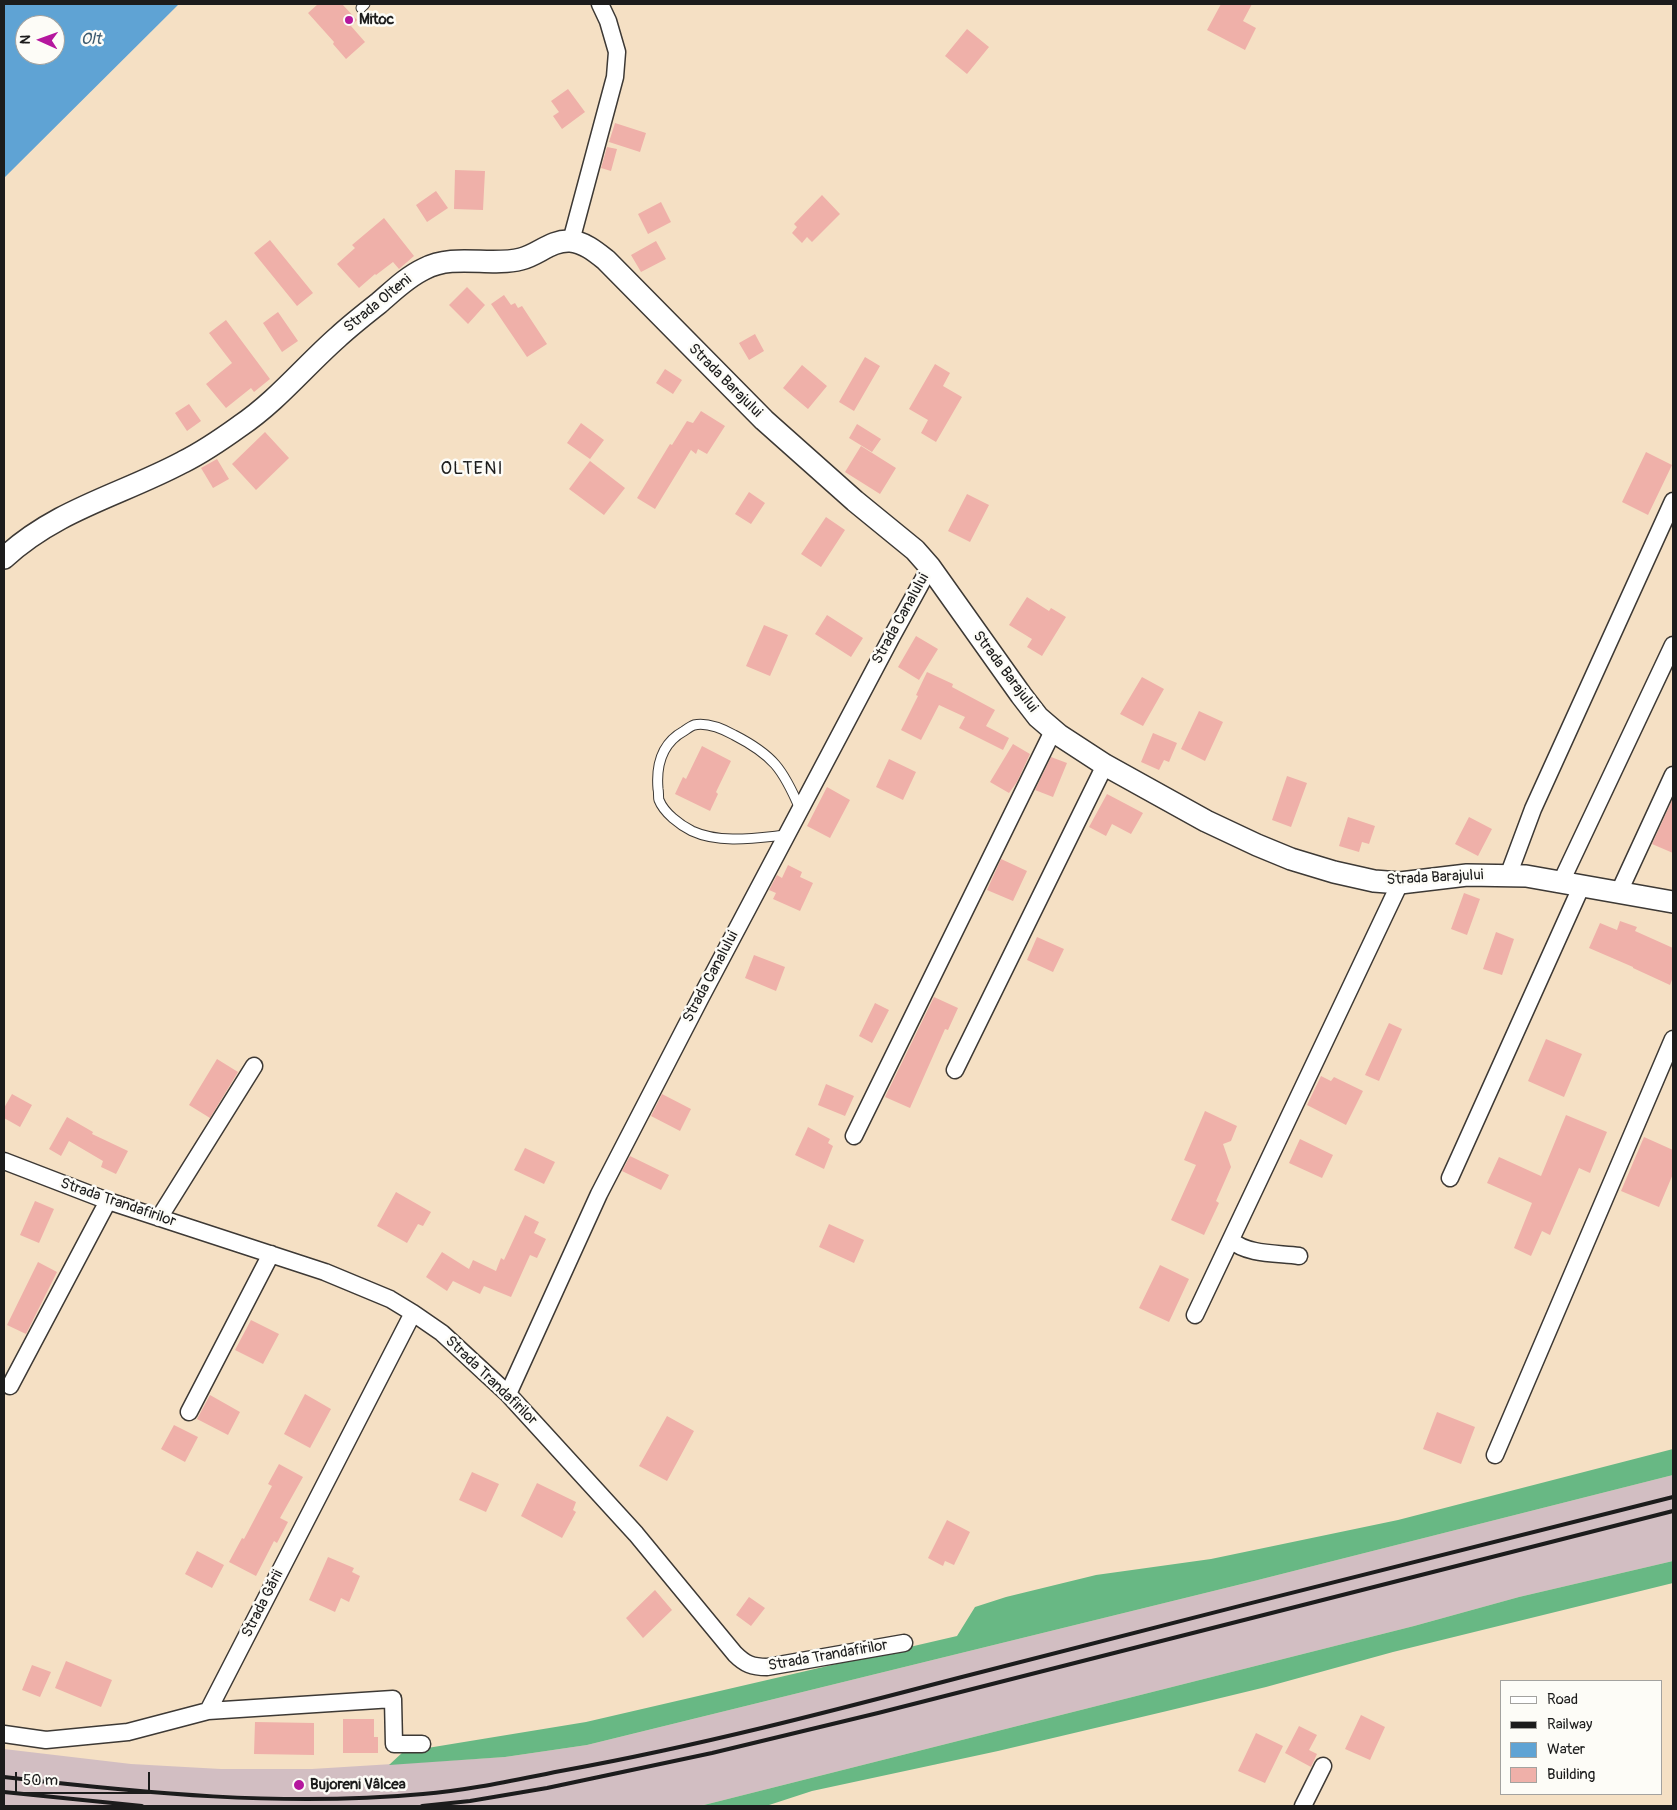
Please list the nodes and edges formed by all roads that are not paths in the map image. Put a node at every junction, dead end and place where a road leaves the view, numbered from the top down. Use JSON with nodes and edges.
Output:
{"nodes":[{"id":1,"x":600,"y":4,"type":"edge"},
{"id":2,"x":571,"y":241,"type":"junction"},
{"id":3,"x":1673,"y":501,"type":"edge"},
{"id":4,"x":4,"y":558,"type":"edge"},
{"id":5,"x":930,"y":567,"type":"junction"},
{"id":6,"x":1673,"y":645,"type":"edge"},
{"id":7,"x":1054,"y":729,"type":"junction"},
{"id":8,"x":1104,"y":765,"type":"junction"},
{"id":9,"x":1673,"y":775,"type":"edge"},
{"id":10,"x":800,"y":808,"type":"junction"},
{"id":11,"x":786,"y":836,"type":"junction"},
{"id":12,"x":1508,"y":876,"type":"junction"},
{"id":13,"x":1561,"y":882,"type":"junction"},
{"id":14,"x":1400,"y":883,"type":"junction"},
{"id":15,"x":1582,"y":885,"type":"junction"},
{"id":16,"x":1619,"y":892,"type":"junction"},
{"id":17,"x":1673,"y":900,"type":"edge"},
{"id":18,"x":1673,"y":1039,"type":"edge"},
{"id":19,"x":254,"y":1066,"type":"dead end"},
{"id":20,"x":955,"y":1070,"type":"dead end"},
{"id":21,"x":854,"y":1136,"type":"dead end"},
{"id":22,"x":4,"y":1161,"type":"edge"},
{"id":23,"x":1450,"y":1178,"type":"dead end"},
{"id":24,"x":108,"y":1201,"type":"junction"},
{"id":25,"x":159,"y":1218,"type":"junction"},
{"id":26,"x":1231,"y":1240,"type":"junction"},
{"id":27,"x":271,"y":1254,"type":"junction"},
{"id":28,"x":1299,"y":1256,"type":"dead end"},
{"id":29,"x":413,"y":1313,"type":"junction"},
{"id":30,"x":1195,"y":1315,"type":"dead end"},
{"id":31,"x":10,"y":1386,"type":"dead end"},
{"id":32,"x":508,"y":1394,"type":"junction"},
{"id":33,"x":189,"y":1412,"type":"dead end"},
{"id":34,"x":1495,"y":1455,"type":"dead end"},
{"id":35,"x":904,"y":1643,"type":"dead end"},
{"id":36,"x":208,"y":1711,"type":"junction"},
{"id":37,"x":4,"y":1734,"type":"edge"},
{"id":38,"x":422,"y":1744,"type":"dead end"},
{"id":39,"x":1323,"y":1766,"type":"dead end"},
{"id":40,"x":1304,"y":1806,"type":"edge"}],
"edges":[{"from":1,"to":2,"type":"street"},
{"from":2,"to":4,"type":"street","name":"Strada Olteni"},
{"from":2,"to":5,"type":"street","name":"Strada Barajului"},
{"from":3,"to":12,"type":"street"},
{"from":5,"to":7,"type":"street","name":"Strada Barajului"},
{"from":5,"to":10,"type":"street","name":"Strada Canalului"},
{"from":6,"to":13,"type":"street"},
{"from":7,"to":8,"type":"street","name":"Strada Barajului"},
{"from":7,"to":21,"type":"street"},
{"from":8,"to":14,"type":"street","name":"Strada Barajului"},
{"from":8,"to":20,"type":"street"},
{"from":9,"to":16,"type":"street"},
{"from":10,"to":11,"type":"street","name":"Strada Canalului"},
{"from":10,"to":11,"type":"lane"},
{"from":11,"to":32,"type":"street","name":"Strada Canalului"},
{"from":12,"to":13,"type":"street","name":"Strada Barajului"},
{"from":12,"to":14,"type":"street","name":"Strada Barajului"},
{"from":13,"to":15,"type":"street","name":"Strada Barajului"},
{"from":14,"to":26,"type":"street"},
{"from":15,"to":16,"type":"street","name":"Strada Barajului"},
{"from":15,"to":23,"type":"street"},
{"from":16,"to":17,"type":"street","name":"Strada Barajului"},
{"from":18,"to":34,"type":"street"},
{"from":19,"to":25,"type":"street"},
{"from":22,"to":24,"type":"street","name":"Strada Trandafirilor"},
{"from":24,"to":25,"type":"street","name":"Strada Trandafirilor"},
{"from":24,"to":31,"type":"street"},
{"from":25,"to":27,"type":"street","name":"Strada Trandafirilor"},
{"from":26,"to":28,"type":"street"},
{"from":26,"to":30,"type":"street"},
{"from":27,"to":29,"type":"street","name":"Strada Trandafirilor"},
{"from":27,"to":33,"type":"street"},
{"from":29,"to":32,"type":"street","name":"Strada Trandafirilor"},
{"from":29,"to":36,"type":"street","name":"Strada Gării"},
{"from":32,"to":35,"type":"street","name":"Strada Trandafirilor"},
{"from":36,"to":37,"type":"street"},
{"from":36,"to":38,"type":"street"},
{"from":39,"to":40,"type":"street"}]}
